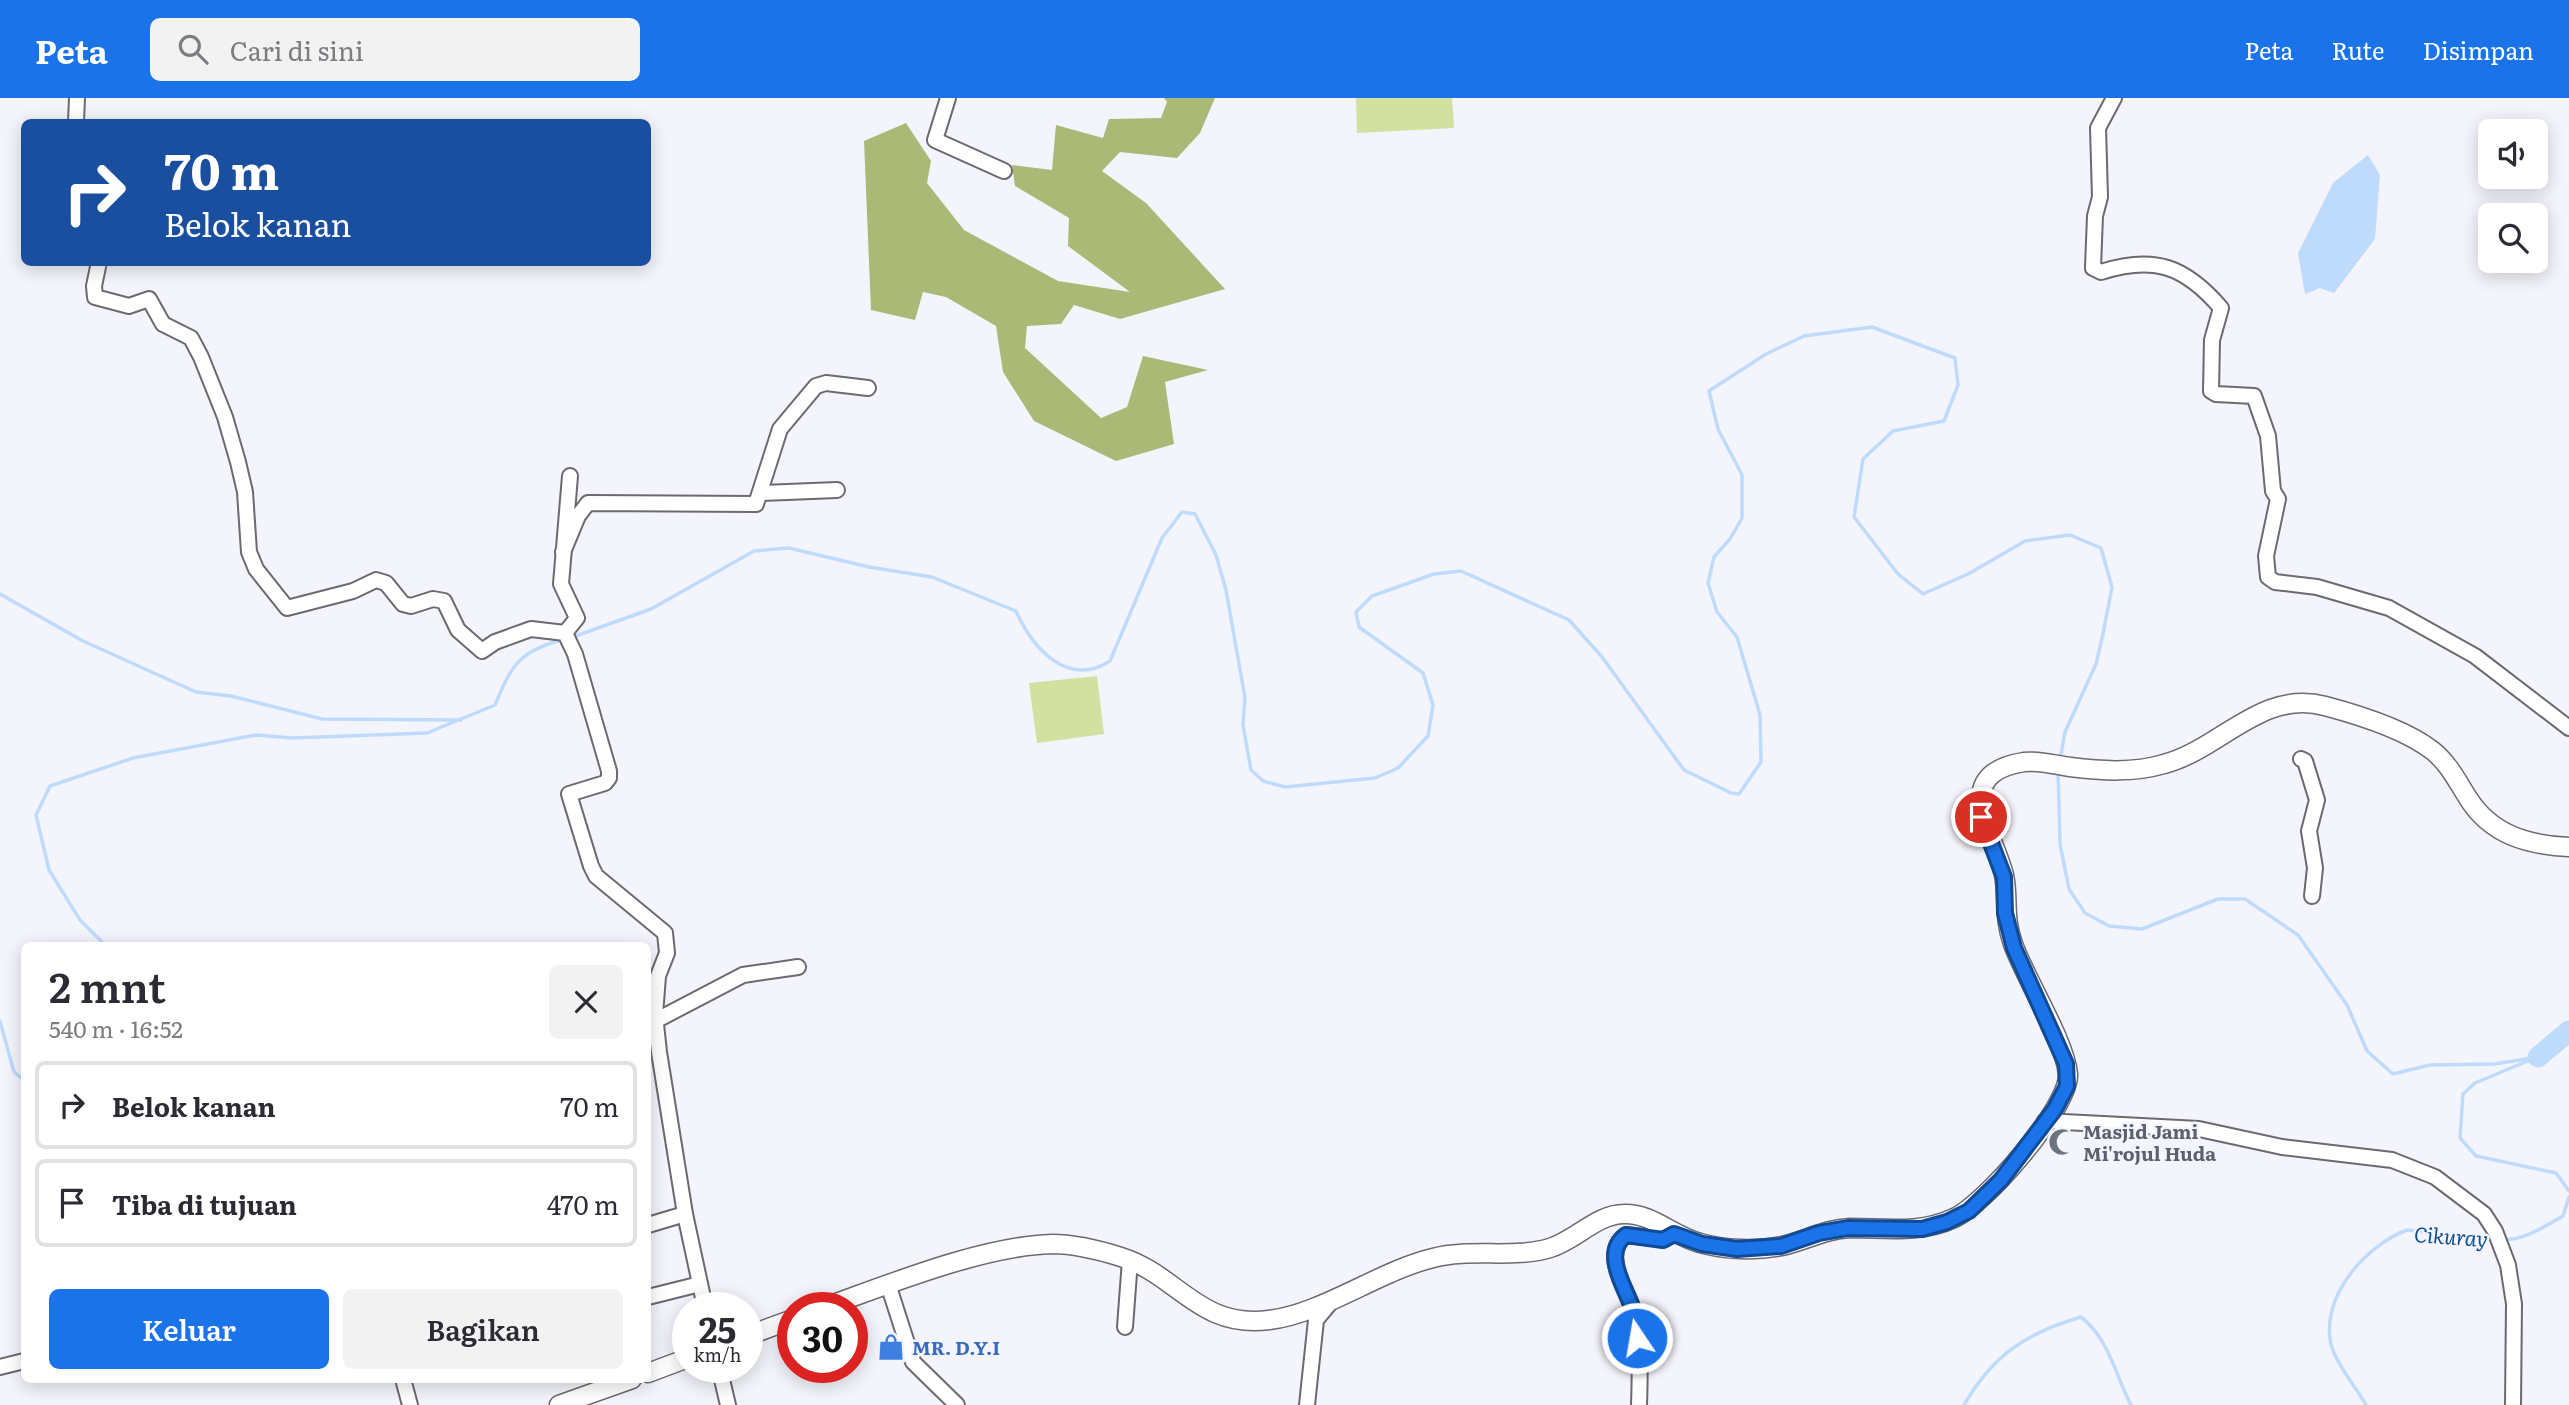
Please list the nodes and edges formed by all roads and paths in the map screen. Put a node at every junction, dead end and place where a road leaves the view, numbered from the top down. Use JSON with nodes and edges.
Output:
{"nodes":[{"id":1,"x":77,"y":98,"type":"edge"},
{"id":2,"x":948,"y":98,"type":"edge"},
{"id":3,"x":2114,"y":98,"type":"edge"},
{"id":4,"x":76,"y":119,"type":"edge"},
{"id":5,"x":1004,"y":171,"type":"dead end"},
{"id":6,"x":98,"y":266,"type":"edge"},
{"id":7,"x":868,"y":388,"type":"dead end"},
{"id":8,"x":570,"y":475,"type":"dead end"},
{"id":9,"x":837,"y":489,"type":"dead end"},
{"id":10,"x":762,"y":493,"type":"junction"},
{"id":11,"x":563,"y":552,"type":"junction"},
{"id":12,"x":566,"y":635,"type":"junction"},
{"id":13,"x":2569,"y":728,"type":"edge"},
{"id":14,"x":2301,"y":759,"type":"dead end"},
{"id":15,"x":2569,"y":847,"type":"edge"},
{"id":16,"x":2312,"y":896,"type":"dead end"},
{"id":17,"x":798,"y":967,"type":"dead end"},
{"id":18,"x":655,"y":1021,"type":"junction"},
{"id":19,"x":2045,"y":1121,"type":"junction"},
{"id":20,"x":685,"y":1214,"type":"junction"},
{"id":21,"x":651,"y":1224,"type":"edge"},
{"id":22,"x":1674,"y":1234,"type":"junction"},
{"id":23,"x":1129,"y":1260,"type":"junction"},
{"id":24,"x":700,"y":1284,"type":"junction"},
{"id":25,"x":888,"y":1284,"type":"junction"},
{"id":26,"x":702,"y":1292,"type":"edge"},
{"id":27,"x":866,"y":1292,"type":"edge"},
{"id":28,"x":651,"y":1296,"type":"edge"},
{"id":29,"x":1337,"y":1296,"type":"junction"},
{"id":30,"x":1125,"y":1327,"type":"dead end"},
{"id":31,"x":21,"y":1362,"type":"edge"},
{"id":32,"x":672,"y":1364,"type":"edge"},
{"id":33,"x":0,"y":1367,"type":"edge"},
{"id":34,"x":651,"y":1372,"type":"edge"},
{"id":35,"x":404,"y":1383,"type":"edge"},
{"id":36,"x":723,"y":1383,"type":"edge"},
{"id":37,"x":606,"y":1384,"type":"edge"},
{"id":38,"x":410,"y":1405,"type":"edge"},
{"id":39,"x":559,"y":1405,"type":"edge"},
{"id":40,"x":728,"y":1405,"type":"edge"},
{"id":41,"x":957,"y":1405,"type":"edge"},
{"id":42,"x":1307,"y":1405,"type":"edge"},
{"id":43,"x":1639,"y":1405,"type":"edge"},
{"id":44,"x":2513,"y":1405,"type":"edge"}],
"edges":[{"from":1,"to":4,"type":"street"},
{"from":2,"to":5,"type":"street"},
{"from":3,"to":13,"type":"street"},
{"from":6,"to":12,"type":"street"},
{"from":7,"to":10,"type":"street"},
{"from":8,"to":11,"type":"street"},
{"from":9,"to":10,"type":"street"},
{"from":10,"to":11,"type":"street"},
{"from":11,"to":12,"type":"street"},
{"from":12,"to":18,"type":"street"},
{"from":14,"to":16,"type":"street"},
{"from":15,"to":19,"type":"main road"},
{"from":17,"to":18,"type":"street"},
{"from":18,"to":20,"type":"street"},
{"from":19,"to":22,"type":"main road"},
{"from":19,"to":44,"type":"street"},
{"from":20,"to":21,"type":"street"},
{"from":20,"to":24,"type":"street"},
{"from":22,"to":29,"type":"main road"},
{"from":22,"to":43,"type":"street"},
{"from":23,"to":25,"type":"main road"},
{"from":23,"to":29,"type":"main road"},
{"from":23,"to":30,"type":"street"},
{"from":24,"to":26,"type":"street"},
{"from":24,"to":28,"type":"street"},
{"from":25,"to":27,"type":"main road"},
{"from":25,"to":41,"type":"street"},
{"from":29,"to":42,"type":"street"},
{"from":31,"to":33,"type":"street"},
{"from":32,"to":34,"type":"main road"},
{"from":35,"to":38,"type":"street"},
{"from":36,"to":40,"type":"street"},
{"from":37,"to":39,"type":"main road"}]}
